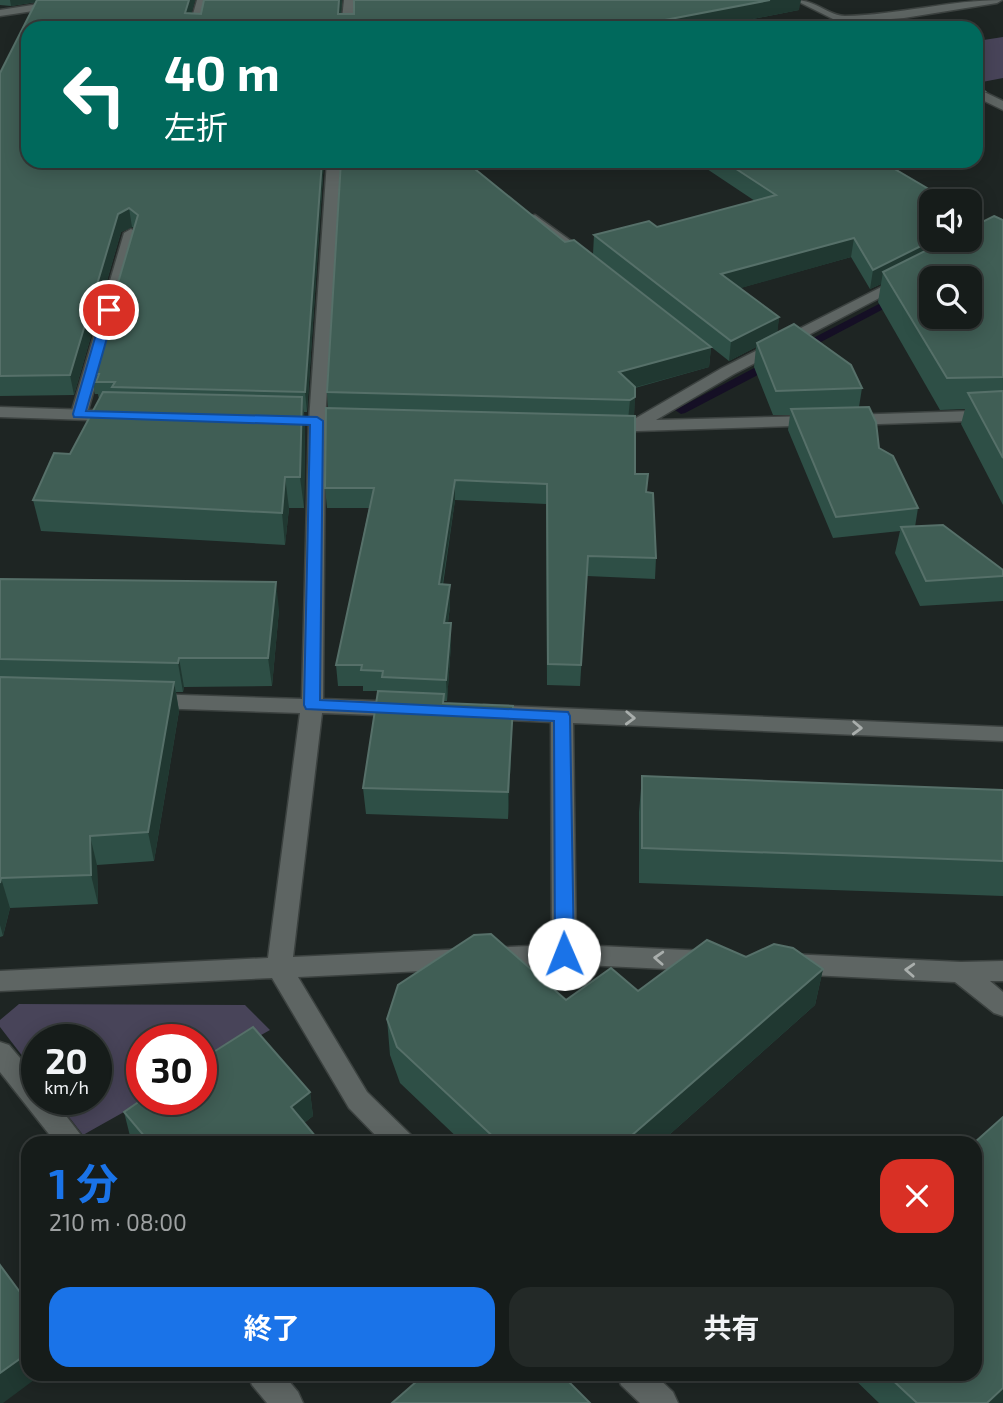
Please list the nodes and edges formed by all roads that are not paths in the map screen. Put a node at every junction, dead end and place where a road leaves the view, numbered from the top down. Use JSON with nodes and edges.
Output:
{"nodes":[{"id":1,"x":87,"y":0,"type":"edge"},
{"id":2,"x":202,"y":0,"type":"edge"},
{"id":3,"x":349,"y":0,"type":"edge"},
{"id":4,"x":800,"y":0,"type":"edge"},
{"id":5,"x":997,"y":0,"type":"edge"},
{"id":6,"x":0,"y":13,"type":"edge"},
{"id":7,"x":839,"y":20,"type":"joint"},
{"id":8,"x":197,"y":21,"type":"edge"},
{"id":9,"x":348,"y":21,"type":"edge"},
{"id":10,"x":983,"y":96,"type":"edge"},
{"id":11,"x":1003,"y":106,"type":"edge"},
{"id":12,"x":334,"y":168,"type":"edge"},
{"id":13,"x":526,"y":211,"type":"edge"},
{"id":14,"x":131,"y":233,"type":"edge"},
{"id":15,"x":600,"y":270,"type":"edge"},
{"id":16,"x":919,"y":272,"type":"edge"},
{"id":17,"x":0,"y":412,"type":"edge"},
{"id":18,"x":79,"y":414,"type":"junction"},
{"id":19,"x":1003,"y":415,"type":"edge"},
{"id":20,"x":132,"y":416,"type":"edge"},
{"id":21,"x":592,"y":427,"type":"edge"},
{"id":22,"x":633,"y":428,"type":"junction"},
{"id":23,"x":136,"y":700,"type":"edge"},
{"id":24,"x":312,"y":705,"type":"junction"},
{"id":25,"x":423,"y":710,"type":"edge"},
{"id":26,"x":465,"y":712,"type":"edge"},
{"id":27,"x":562,"y":716,"type":"junction"},
{"id":28,"x":1003,"y":734,"type":"edge"},
{"id":29,"x":564,"y":954,"type":"junction"},
{"id":30,"x":729,"y":962,"type":"edge"},
{"id":31,"x":770,"y":963,"type":"edge"},
{"id":32,"x":279,"y":967,"type":"junction"},
{"id":33,"x":1003,"y":971,"type":"edge"},
{"id":34,"x":961,"y":972,"type":"junction"},
{"id":35,"x":0,"y":981,"type":"edge"},
{"id":36,"x":1003,"y":1006,"type":"edge"},
{"id":37,"x":0,"y":1053,"type":"edge"},
{"id":38,"x":21,"y":1079,"type":"edge"},
{"id":39,"x":50,"y":1115,"type":"edge"},
{"id":40,"x":67,"y":1136,"type":"edge"},
{"id":41,"x":394,"y":1136,"type":"edge"},
{"id":42,"x":268,"y":1381,"type":"edge"},
{"id":43,"x":639,"y":1381,"type":"edge"},
{"id":44,"x":286,"y":1403,"type":"edge"},
{"id":45,"x":662,"y":1403,"type":"edge"}],
"edges":[{"from":1,"to":6,"type":"street"},
{"from":2,"to":8,"type":"street"},
{"from":3,"to":9,"type":"street"},
{"from":4,"to":7,"type":"street"},
{"from":5,"to":7,"type":"street"},
{"from":10,"to":11,"type":"street"},
{"from":12,"to":24,"type":"street"},
{"from":13,"to":15,"type":"street"},
{"from":14,"to":18,"type":"street"},
{"from":16,"to":22,"type":"street"},
{"from":17,"to":18,"type":"street"},
{"from":18,"to":20,"type":"street"},
{"from":19,"to":22,"type":"street"},
{"from":21,"to":22,"type":"street"},
{"from":23,"to":24,"type":"street"},
{"from":24,"to":25,"type":"street"},
{"from":24,"to":32,"type":"street"},
{"from":26,"to":27,"type":"street"},
{"from":27,"to":28,"type":"street","one_way":true},
{"from":27,"to":29,"type":"street"},
{"from":30,"to":29,"type":"street","one_way":true},
{"from":29,"to":32,"type":"street"},
{"from":34,"to":31,"type":"street","one_way":true},
{"from":32,"to":35,"type":"street"},
{"from":32,"to":41,"type":"street"},
{"from":33,"to":34,"type":"street"},
{"from":34,"to":36,"type":"street"},
{"from":37,"to":38,"type":"street"},
{"from":39,"to":40,"type":"street"},
{"from":42,"to":44,"type":"street"},
{"from":43,"to":45,"type":"street"}]}
